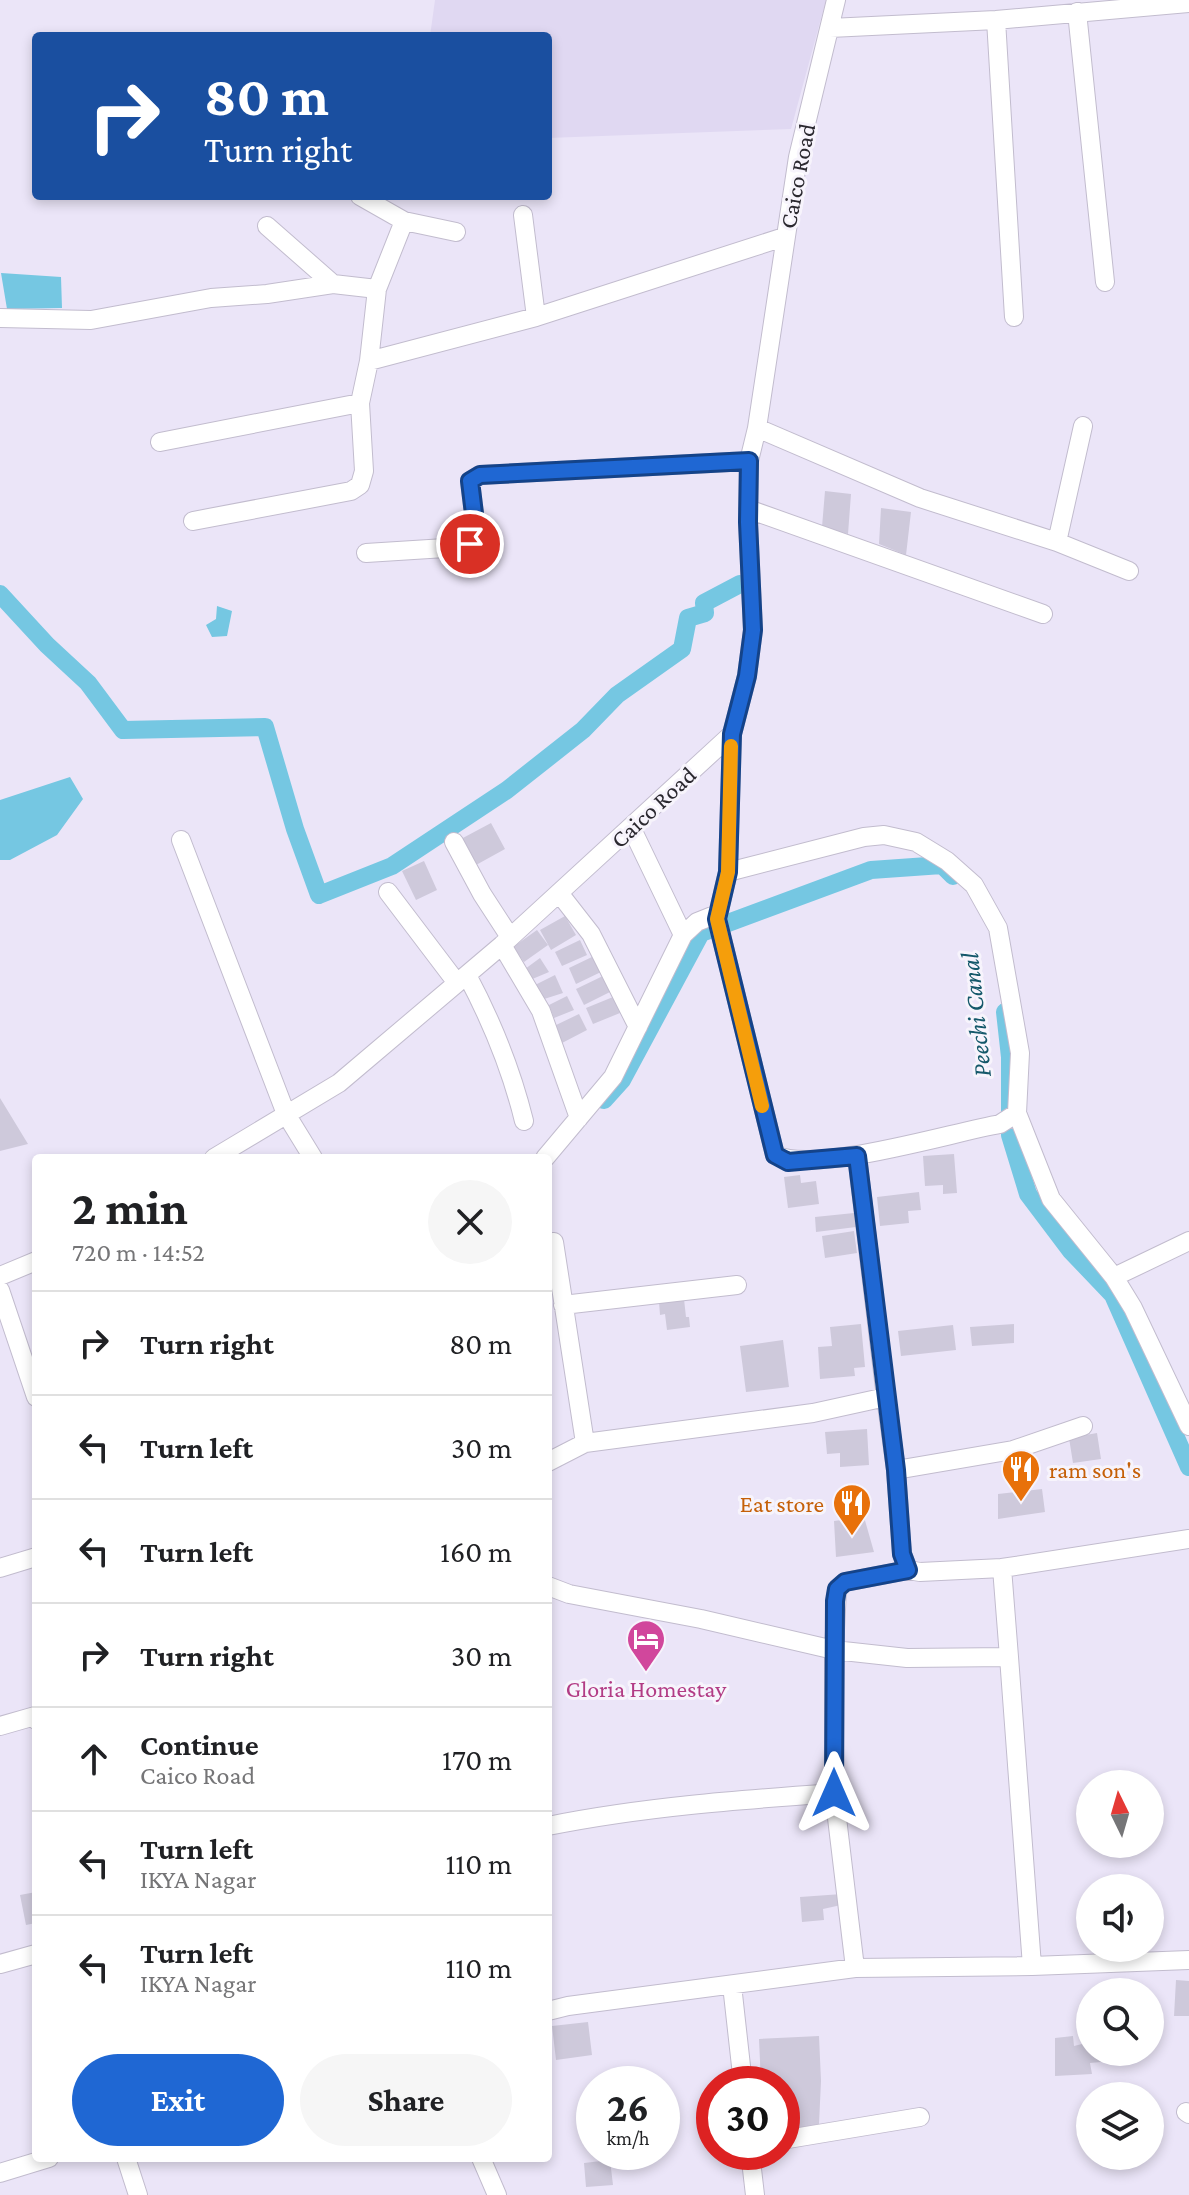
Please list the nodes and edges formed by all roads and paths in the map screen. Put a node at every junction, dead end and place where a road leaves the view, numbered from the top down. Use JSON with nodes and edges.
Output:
{"nodes":[{"id":1,"x":836,"y":0,"type":"edge"},
{"id":2,"x":1189,"y":3,"type":"edge"},
{"id":3,"x":1077,"y":12,"type":"junction"},
{"id":4,"x":996,"y":20,"type":"junction"},
{"id":5,"x":830,"y":28,"type":"junction"},
{"id":6,"x":367,"y":200,"type":"edge"},
{"id":7,"x":523,"y":215,"type":"dead end"},
{"id":8,"x":404,"y":221,"type":"junction"},
{"id":9,"x":267,"y":226,"type":"dead end"},
{"id":10,"x":456,"y":232,"type":"dead end"},
{"id":11,"x":784,"y":237,"type":"junction"},
{"id":12,"x":1105,"y":282,"type":"dead end"},
{"id":13,"x":333,"y":284,"type":"junction"},
{"id":14,"x":377,"y":289,"type":"junction"},
{"id":15,"x":536,"y":317,"type":"junction"},
{"id":16,"x":1014,"y":317,"type":"dead end"},
{"id":17,"x":0,"y":318,"type":"edge"},
{"id":18,"x":369,"y":361,"type":"junction"},
{"id":19,"x":360,"y":403,"type":"junction"},
{"id":20,"x":1083,"y":426,"type":"dead end"},
{"id":21,"x":757,"y":428,"type":"junction"},
{"id":22,"x":160,"y":442,"type":"dead end"},
{"id":23,"x":749,"y":461,"type":"junction"},
{"id":24,"x":748,"y":509,"type":"junction"},
{"id":25,"x":193,"y":521,"type":"dead end"},
{"id":26,"x":1057,"y":542,"type":"junction"},
{"id":27,"x":366,"y":553,"type":"dead end"},
{"id":28,"x":1129,"y":571,"type":"dead end"},
{"id":29,"x":1043,"y":614,"type":"dead end"},
{"id":30,"x":732,"y":734,"type":"junction"},
{"id":31,"x":631,"y":827,"type":"junction"},
{"id":32,"x":181,"y":840,"type":"dead end"},
{"id":33,"x":454,"y":842,"type":"dead end"},
{"id":34,"x":728,"y":872,"type":"junction"},
{"id":35,"x":388,"y":892,"type":"dead end"},
{"id":36,"x":559,"y":893,"type":"junction"},
{"id":37,"x":718,"y":923,"type":"junction"},
{"id":38,"x":683,"y":935,"type":"junction"},
{"id":39,"x":506,"y":941,"type":"junction"},
{"id":40,"x":462,"y":979,"type":"junction"},
{"id":41,"x":638,"y":1027,"type":"junction"},
{"id":42,"x":1017,"y":1113,"type":"junction"},
{"id":43,"x":286,"y":1114,"type":"junction"},
{"id":44,"x":579,"y":1118,"type":"junction"},
{"id":45,"x":524,"y":1121,"type":"dead end"},
{"id":46,"x":221,"y":1154,"type":"edge"},
{"id":47,"x":311,"y":1154,"type":"edge"},
{"id":48,"x":548,"y":1154,"type":"edge"},
{"id":49,"x":857,"y":1156,"type":"junction"},
{"id":50,"x":1189,"y":1241,"type":"edge"},
{"id":51,"x":554,"y":1242,"type":"dead end"},
{"id":52,"x":32,"y":1263,"type":"edge"},
{"id":53,"x":0,"y":1276,"type":"edge"},
{"id":54,"x":1114,"y":1277,"type":"junction"},
{"id":55,"x":737,"y":1285,"type":"dead end"},
{"id":56,"x":0,"y":1290,"type":"edge"},
{"id":57,"x":563,"y":1305,"type":"junction"},
{"id":58,"x":32,"y":1385,"type":"edge"},
{"id":59,"x":1182,"y":1392,"type":"edge"},
{"id":60,"x":886,"y":1397,"type":"junction"},
{"id":61,"x":1083,"y":1426,"type":"dead end"},
{"id":62,"x":1189,"y":1426,"type":"edge"},
{"id":63,"x":585,"y":1443,"type":"junction"},
{"id":64,"x":552,"y":1460,"type":"edge"},
{"id":65,"x":896,"y":1470,"type":"junction"},
{"id":66,"x":1189,"y":1539,"type":"edge"},
{"id":67,"x":32,"y":1558,"type":"edge"},
{"id":68,"x":0,"y":1568,"type":"edge"},
{"id":69,"x":1002,"y":1568,"type":"junction"},
{"id":70,"x":908,"y":1570,"type":"junction"},
{"id":71,"x":552,"y":1588,"type":"edge"},
{"id":72,"x":834,"y":1650,"type":"junction"},
{"id":73,"x":1009,"y":1657,"type":"junction"},
{"id":74,"x":32,"y":1718,"type":"edge"},
{"id":75,"x":0,"y":1726,"type":"edge"},
{"id":76,"x":834,"y":1793,"type":"junction"},
{"id":77,"x":552,"y":1825,"type":"edge"},
{"id":78,"x":32,"y":1955,"type":"edge"},
{"id":79,"x":1189,"y":1960,"type":"edge"},
{"id":80,"x":0,"y":1964,"type":"edge"},
{"id":81,"x":1032,"y":1966,"type":"junction"},
{"id":82,"x":855,"y":1968,"type":"junction"},
{"id":83,"x":732,"y":1985,"type":"junction"},
{"id":84,"x":552,"y":2010,"type":"edge"},
{"id":85,"x":741,"y":2066,"type":"edge"},
{"id":86,"x":920,"y":2117,"type":"dead end"},
{"id":87,"x":800,"y":2137,"type":"edge"},
{"id":88,"x":36,"y":2162,"type":"edge"},
{"id":89,"x":127,"y":2162,"type":"edge"},
{"id":90,"x":483,"y":2162,"type":"edge"},
{"id":91,"x":752,"y":2170,"type":"edge"},
{"id":92,"x":0,"y":2173,"type":"edge"},
{"id":93,"x":138,"y":2195,"type":"edge"},
{"id":94,"x":497,"y":2195,"type":"edge"},
{"id":95,"x":755,"y":2195,"type":"edge"}],
"edges":[{"from":1,"to":5,"type":"street","name":"Caico Road"},
{"from":2,"to":3,"type":"street"},
{"from":3,"to":4,"type":"street"},
{"from":3,"to":12,"type":"street"},
{"from":4,"to":5,"type":"street"},
{"from":4,"to":16,"type":"street"},
{"from":5,"to":11,"type":"street","name":"Caico Road"},
{"from":6,"to":8,"type":"street"},
{"from":7,"to":15,"type":"street"},
{"from":8,"to":10,"type":"street"},
{"from":8,"to":14,"type":"street"},
{"from":9,"to":13,"type":"street"},
{"from":11,"to":15,"type":"street"},
{"from":11,"to":21,"type":"street","name":"Caico Road"},
{"from":13,"to":14,"type":"street"},
{"from":13,"to":17,"type":"street"},
{"from":14,"to":18,"type":"street"},
{"from":15,"to":18,"type":"street"},
{"from":18,"to":19,"type":"street"},
{"from":19,"to":22,"type":"street"},
{"from":19,"to":25,"type":"street"},
{"from":20,"to":26,"type":"street"},
{"from":21,"to":23,"type":"street","name":"Caico Road"},
{"from":21,"to":26,"type":"street"},
{"from":23,"to":24,"type":"street","name":"Caico Road"},
{"from":23,"to":27,"type":"street"},
{"from":24,"to":29,"type":"street"},
{"from":24,"to":30,"type":"street","name":"Caico Road"},
{"from":26,"to":28,"type":"street"},
{"from":30,"to":31,"type":"street","name":"Caico Road"},
{"from":30,"to":34,"type":"street"},
{"from":31,"to":36,"type":"street","name":"Caico Road"},
{"from":31,"to":38,"type":"street"},
{"from":32,"to":43,"type":"street"},
{"from":33,"to":39,"type":"street"},
{"from":34,"to":37,"type":"street"},
{"from":34,"to":42,"type":"street"},
{"from":35,"to":40,"type":"street"},
{"from":36,"to":39,"type":"street","name":"Caico Road"},
{"from":36,"to":41,"type":"street"},
{"from":37,"to":38,"type":"street"},
{"from":37,"to":49,"type":"street"},
{"from":38,"to":41,"type":"street"},
{"from":39,"to":40,"type":"street","name":"Caico Road"},
{"from":39,"to":44,"type":"street"},
{"from":40,"to":43,"type":"street","name":"Caico Road"},
{"from":40,"to":45,"type":"street"},
{"from":41,"to":44,"type":"street"},
{"from":42,"to":49,"type":"street"},
{"from":42,"to":54,"type":"street"},
{"from":43,"to":46,"type":"street","name":"Caico Road"},
{"from":43,"to":47,"type":"street"},
{"from":44,"to":48,"type":"street"},
{"from":49,"to":60,"type":"street"},
{"from":50,"to":54,"type":"street"},
{"from":51,"to":57,"type":"street"},
{"from":52,"to":53,"type":"street"},
{"from":54,"to":59,"type":"street"},
{"from":55,"to":57,"type":"street"},
{"from":56,"to":58,"type":"street"},
{"from":57,"to":63,"type":"street"},
{"from":59,"to":62,"type":"street"},
{"from":60,"to":63,"type":"street"},
{"from":60,"to":65,"type":"street"},
{"from":61,"to":65,"type":"street"},
{"from":63,"to":64,"type":"street"},
{"from":65,"to":70,"type":"street"},
{"from":66,"to":69,"type":"street"},
{"from":67,"to":68,"type":"street"},
{"from":69,"to":70,"type":"street"},
{"from":69,"to":73,"type":"street"},
{"from":70,"to":72,"type":"street"},
{"from":71,"to":72,"type":"street"},
{"from":72,"to":73,"type":"street"},
{"from":72,"to":76,"type":"street"},
{"from":73,"to":81,"type":"street"},
{"from":74,"to":75,"type":"street"},
{"from":76,"to":77,"type":"street"},
{"from":76,"to":82,"type":"street"},
{"from":78,"to":80,"type":"street"},
{"from":79,"to":81,"type":"street"},
{"from":81,"to":82,"type":"street"},
{"from":82,"to":83,"type":"street"},
{"from":83,"to":84,"type":"street"},
{"from":83,"to":85,"type":"street"},
{"from":86,"to":87,"type":"street"},
{"from":88,"to":92,"type":"street"},
{"from":89,"to":93,"type":"street"},
{"from":90,"to":94,"type":"street"},
{"from":91,"to":95,"type":"street"}]}
